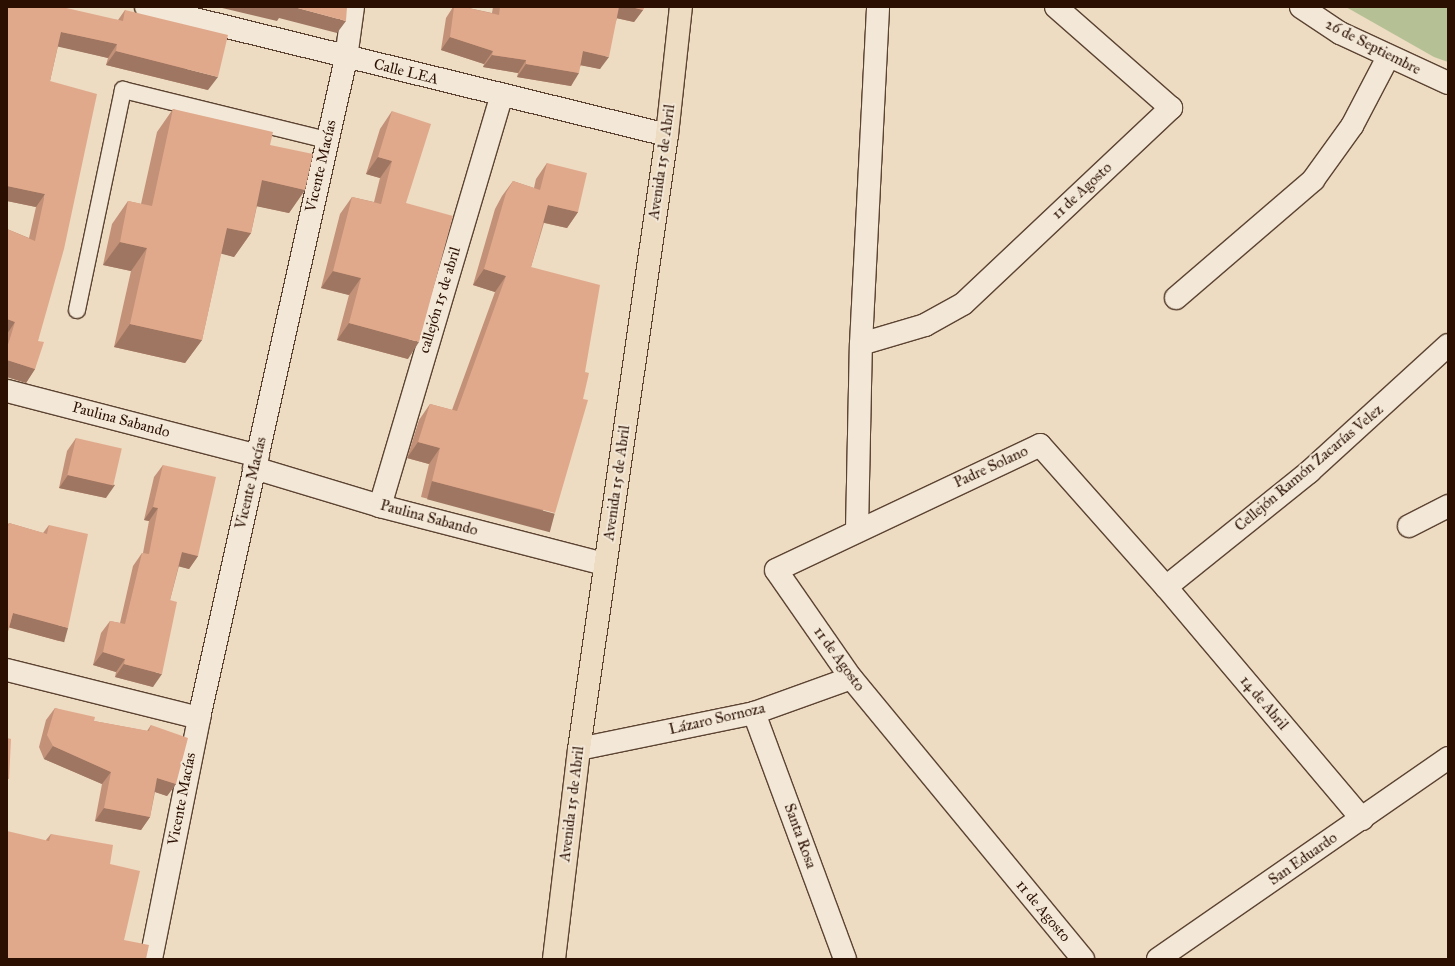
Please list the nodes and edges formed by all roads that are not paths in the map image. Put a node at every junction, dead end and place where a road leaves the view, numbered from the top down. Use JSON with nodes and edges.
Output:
{"nodes":[{"id":1,"x":146,"y":7,"type":"edge"},
{"id":2,"x":353,"y":7,"type":"edge"},
{"id":3,"x":681,"y":7,"type":"edge"},
{"id":4,"x":878,"y":7,"type":"edge"},
{"id":5,"x":1056,"y":7,"type":"edge"},
{"id":6,"x":1300,"y":7,"type":"edge"},
{"id":7,"x":1388,"y":57,"type":"junction"},
{"id":8,"x":346,"y":58,"type":"junction"},
{"id":9,"x":1448,"y":83,"type":"edge"},
{"id":10,"x":502,"y":95,"type":"junction"},
{"id":11,"x":667,"y":135,"type":"junction"},
{"id":12,"x":327,"y":140,"type":"junction"},
{"id":13,"x":1176,"y":298,"type":"dead end"},
{"id":14,"x":77,"y":310,"type":"dead end"},
{"id":15,"x":861,"y":344,"type":"junction"},
{"id":16,"x":1448,"y":345,"type":"edge"},
{"id":17,"x":7,"y":391,"type":"edge"},
{"id":18,"x":256,"y":462,"type":"junction"},
{"id":19,"x":380,"y":506,"type":"junction"},
{"id":20,"x":1448,"y":506,"type":"edge"},
{"id":21,"x":1409,"y":526,"type":"dead end"},
{"id":22,"x":857,"y":530,"type":"junction"},
{"id":23,"x":605,"y":564,"type":"junction"},
{"id":24,"x":1166,"y":587,"type":"junction"},
{"id":25,"x":7,"y":670,"type":"edge"},
{"id":26,"x":851,"y":678,"type":"junction"},
{"id":27,"x":754,"y":713,"type":"junction"},
{"id":28,"x":198,"y":718,"type":"junction"},
{"id":29,"x":579,"y":749,"type":"junction"},
{"id":30,"x":1448,"y":758,"type":"edge"},
{"id":31,"x":1362,"y":819,"type":"junction"},
{"id":32,"x":151,"y":959,"type":"edge"},
{"id":33,"x":554,"y":959,"type":"edge"},
{"id":34,"x":845,"y":959,"type":"edge"},
{"id":35,"x":1083,"y":959,"type":"edge"},
{"id":36,"x":1158,"y":959,"type":"edge"}],
"edges":[{"from":1,"to":8,"type":"street","name":"Calle LEA"},
{"from":2,"to":8,"type":"street","name":"Vicente Macías"},
{"from":3,"to":11,"type":"main road","name":"Avenida 15 de Abril"},
{"from":4,"to":15,"type":"street"},
{"from":5,"to":15,"type":"street","name":"11 de Agosto"},
{"from":6,"to":7,"type":"street","name":"26 de Septiembre"},
{"from":7,"to":9,"type":"street","name":"26 de Septiembre"},
{"from":7,"to":13,"type":"street"},
{"from":8,"to":10,"type":"street","name":"Calle LEA"},
{"from":8,"to":12,"type":"street","name":"Vicente Macías"},
{"from":10,"to":11,"type":"street","name":"Calle LEA"},
{"from":10,"to":19,"type":"street","name":"callejón 15 de abril"},
{"from":11,"to":23,"type":"main road","name":"Avenida 15 de Abril"},
{"from":12,"to":14,"type":"lane"},
{"from":12,"to":18,"type":"street","name":"Vicente Macías"},
{"from":15,"to":22,"type":"street"},
{"from":16,"to":24,"type":"street","name":"Cellejón Ramón Zacarías Velez"},
{"from":17,"to":18,"type":"street","name":"Paulina Sabando"},
{"from":18,"to":19,"type":"street","name":"Paulina Sabando"},
{"from":18,"to":28,"type":"street","name":"Vicente Macías"},
{"from":19,"to":23,"type":"street","name":"Paulina Sabando"},
{"from":20,"to":21,"type":"street"},
{"from":22,"to":24,"type":"street","name":"Padre Solano"},
{"from":22,"to":26,"type":"street","name":"11 de Agosto"},
{"from":23,"to":29,"type":"main road","name":"Avenida 15 de Abril"},
{"from":24,"to":31,"type":"street","name":"14 de Abril"},
{"from":25,"to":28,"type":"street"},
{"from":26,"to":27,"type":"street","name":"Lázaro Sornoza"},
{"from":26,"to":35,"type":"street","name":"11 de Agosto"},
{"from":27,"to":29,"type":"street","name":"Lázaro Sornoza"},
{"from":27,"to":34,"type":"street","name":"Santa Rosa"},
{"from":28,"to":32,"type":"street","name":"Vicente Macías"},
{"from":29,"to":33,"type":"main road","name":"Avenida 15 de Abril"},
{"from":30,"to":31,"type":"street","name":"San Eduardo"},
{"from":31,"to":36,"type":"street","name":"San Eduardo"}]}
